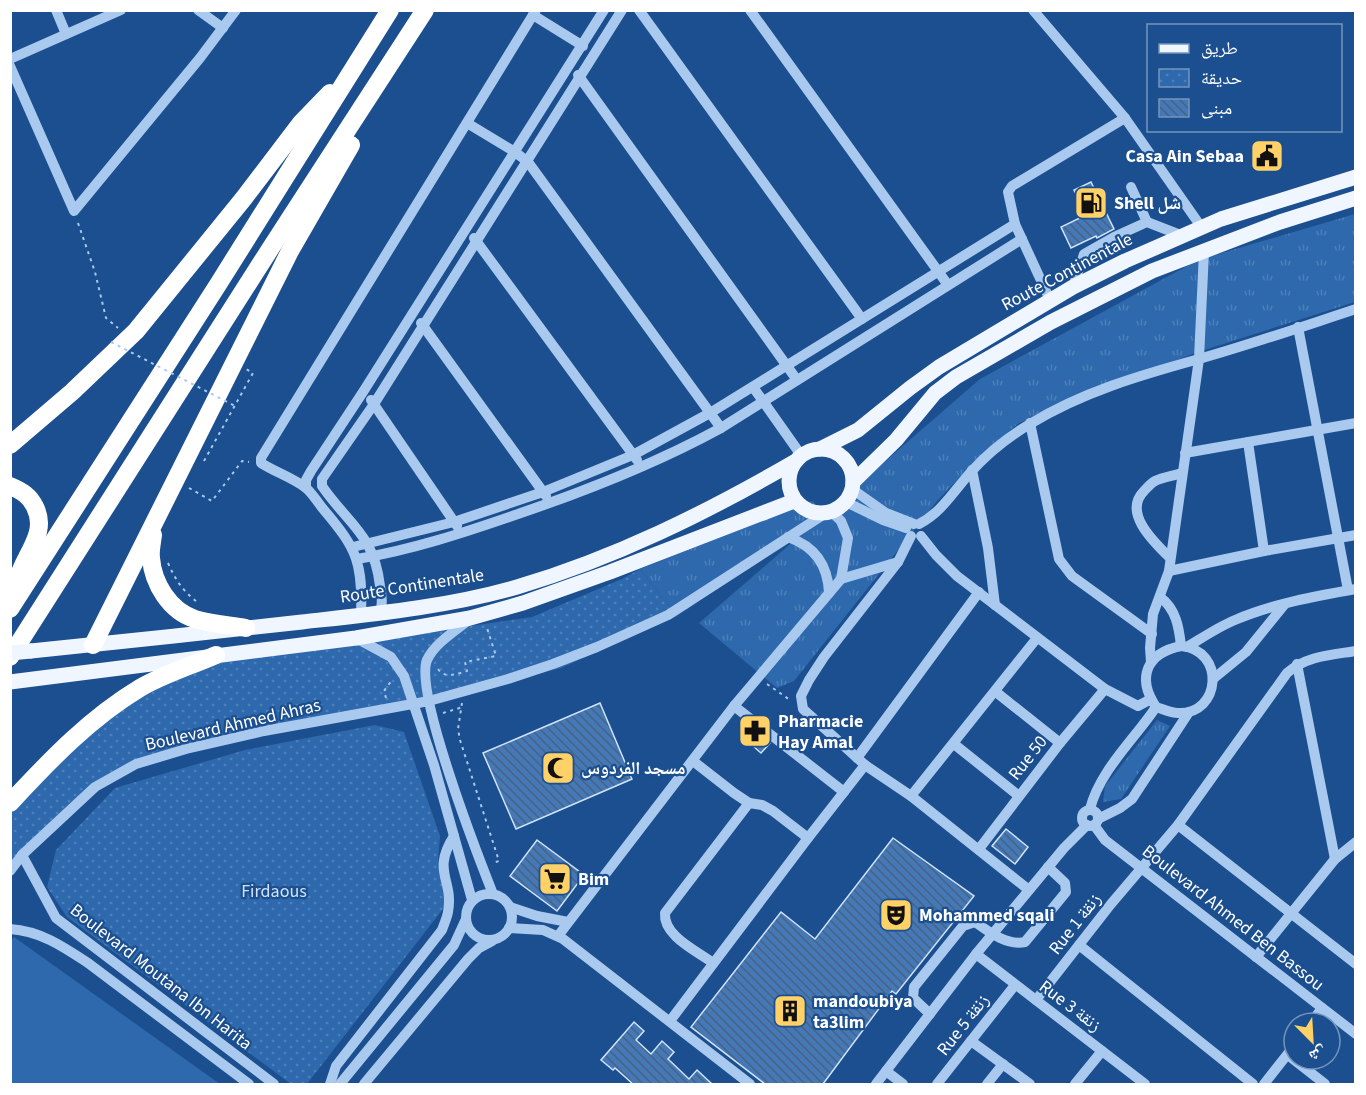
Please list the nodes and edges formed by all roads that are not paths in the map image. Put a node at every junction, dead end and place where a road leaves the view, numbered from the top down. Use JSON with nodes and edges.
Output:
{"nodes":[{"id":1,"x":56,"y":10,"type":"edge"},
{"id":2,"x":121,"y":10,"type":"edge"},
{"id":3,"x":198,"y":10,"type":"edge"},
{"id":4,"x":236,"y":10,"type":"edge"},
{"id":5,"x":390,"y":10,"type":"edge"},
{"id":6,"x":425,"y":10,"type":"edge"},
{"id":7,"x":604,"y":10,"type":"edge"},
{"id":8,"x":622,"y":10,"type":"edge"},
{"id":9,"x":639,"y":10,"type":"edge"},
{"id":10,"x":750,"y":10,"type":"edge"},
{"id":11,"x":1033,"y":10,"type":"edge"},
{"id":12,"x":535,"y":13,"type":"edge"},
{"id":13,"x":223,"y":28,"type":"junction"},
{"id":14,"x":66,"y":34,"type":"junction"},
{"id":15,"x":583,"y":46,"type":"junction"},
{"id":16,"x":10,"y":58,"type":"edge"},
{"id":17,"x":571,"y":64,"type":"junction"},
{"id":18,"x":10,"y":66,"type":"edge"},
{"id":19,"x":383,"y":78,"type":"junction"},
{"id":20,"x":581,"y":78,"type":"junction"},
{"id":21,"x":345,"y":80,"type":"junction"},
{"id":22,"x":1125,"y":118,"type":"junction"},
{"id":23,"x":467,"y":123,"type":"junction"},
{"id":24,"x":515,"y":152,"type":"junction"},
{"id":25,"x":528,"y":162,"type":"junction"},
{"id":26,"x":1356,"y":177,"type":"edge"},
{"id":27,"x":1131,"y":187,"type":"dead end"},
{"id":28,"x":1356,"y":198,"type":"edge"},
{"id":29,"x":1147,"y":222,"type":"junction"},
{"id":30,"x":1015,"y":224,"type":"junction"},
{"id":31,"x":466,"y":228,"type":"junction"},
{"id":32,"x":1202,"y":228,"type":"junction"},
{"id":33,"x":1183,"y":236,"type":"junction"},
{"id":34,"x":1022,"y":239,"type":"junction"},
{"id":35,"x":477,"y":241,"type":"junction"},
{"id":36,"x":1204,"y":251,"type":"junction"},
{"id":37,"x":938,"y":271,"type":"junction"},
{"id":38,"x":948,"y":285,"type":"junction"},
{"id":39,"x":1073,"y":287,"type":"junction"},
{"id":40,"x":1050,"y":300,"type":"junction"},
{"id":41,"x":1356,"y":309,"type":"edge"},
{"id":42,"x":412,"y":314,"type":"junction"},
{"id":43,"x":862,"y":319,"type":"junction"},
{"id":44,"x":424,"y":327,"type":"junction"},
{"id":45,"x":1298,"y":327,"type":"junction"},
{"id":46,"x":1200,"y":359,"type":"junction"},
{"id":47,"x":787,"y":365,"type":"junction"},
{"id":48,"x":797,"y":380,"type":"junction"},
{"id":49,"x":753,"y":387,"type":"junction"},
{"id":50,"x":363,"y":392,"type":"junction"},
{"id":51,"x":763,"y":401,"type":"junction"},
{"id":52,"x":374,"y":404,"type":"junction"},
{"id":53,"x":710,"y":413,"type":"junction"},
{"id":54,"x":1030,"y":423,"type":"junction"},
{"id":55,"x":1356,"y":423,"type":"edge"},
{"id":56,"x":721,"y":428,"type":"junction"},
{"id":57,"x":1316,"y":431,"type":"junction"},
{"id":58,"x":1248,"y":442,"type":"junction"},
{"id":59,"x":10,"y":444,"type":"edge"},
{"id":60,"x":820,"y":449,"type":"junction"},
{"id":61,"x":1185,"y":453,"type":"junction"},
{"id":62,"x":633,"y":455,"type":"junction"},
{"id":63,"x":798,"y":459,"type":"junction"},
{"id":64,"x":642,"y":468,"type":"junction"},
{"id":65,"x":972,"y":470,"type":"junction"},
{"id":66,"x":1182,"y":473,"type":"junction"},
{"id":67,"x":10,"y":486,"type":"edge"},
{"id":68,"x":322,"y":486,"type":"junction"},
{"id":69,"x":306,"y":488,"type":"junction"},
{"id":70,"x":850,"y":491,"type":"junction"},
{"id":71,"x":543,"y":492,"type":"junction"},
{"id":72,"x":794,"y":501,"type":"junction"},
{"id":73,"x":551,"y":503,"type":"junction"},
{"id":74,"x":829,"y":513,"type":"junction"},
{"id":75,"x":454,"y":522,"type":"junction"},
{"id":76,"x":154,"y":525,"type":"junction"},
{"id":77,"x":915,"y":530,"type":"junction"},
{"id":78,"x":462,"y":533,"type":"junction"},
{"id":79,"x":1356,"y":536,"type":"edge"},
{"id":80,"x":788,"y":537,"type":"junction"},
{"id":81,"x":1337,"y":539,"type":"junction"},
{"id":82,"x":368,"y":544,"type":"junction"},
{"id":83,"x":353,"y":547,"type":"junction"},
{"id":84,"x":1264,"y":551,"type":"junction"},
{"id":85,"x":374,"y":556,"type":"junction"},
{"id":86,"x":1170,"y":558,"type":"junction"},
{"id":87,"x":357,"y":559,"type":"junction"},
{"id":88,"x":898,"y":562,"type":"junction"},
{"id":89,"x":1169,"y":571,"type":"junction"},
{"id":90,"x":842,"y":579,"type":"junction"},
{"id":91,"x":1352,"y":590,"type":"edge"},
{"id":92,"x":979,"y":592,"type":"junction"},
{"id":93,"x":829,"y":593,"type":"junction"},
{"id":94,"x":1160,"y":597,"type":"junction"},
{"id":95,"x":14,"y":603,"type":"edge"},
{"id":96,"x":995,"y":605,"type":"junction"},
{"id":97,"x":1284,"y":605,"type":"junction"},
{"id":98,"x":380,"y":614,"type":"junction"},
{"id":99,"x":361,"y":615,"type":"junction"},
{"id":100,"x":476,"y":616,"type":"junction"},
{"id":101,"x":246,"y":628,"type":"junction"},
{"id":102,"x":1152,"y":634,"type":"junction"},
{"id":103,"x":356,"y":638,"type":"junction"},
{"id":104,"x":1037,"y":638,"type":"junction"},
{"id":105,"x":93,"y":645,"type":"junction"},
{"id":106,"x":1184,"y":647,"type":"junction"},
{"id":107,"x":1356,"y":651,"type":"edge"},
{"id":108,"x":216,"y":655,"type":"junction"},
{"id":109,"x":10,"y":656,"type":"edge"},
{"id":110,"x":1151,"y":662,"type":"junction"},
{"id":111,"x":1297,"y":664,"type":"junction"},
{"id":112,"x":1213,"y":679,"type":"junction"},
{"id":113,"x":10,"y":682,"type":"edge"},
{"id":114,"x":1105,"y":689,"type":"junction"},
{"id":115,"x":996,"y":692,"type":"junction"},
{"id":116,"x":429,"y":701,"type":"junction"},
{"id":117,"x":1153,"y":703,"type":"junction"},
{"id":118,"x":412,"y":705,"type":"junction"},
{"id":119,"x":734,"y":706,"type":"junction"},
{"id":120,"x":1189,"y":712,"type":"junction"},
{"id":121,"x":1060,"y":743,"type":"junction"},
{"id":122,"x":954,"y":744,"type":"junction"},
{"id":123,"x":693,"y":761,"type":"junction"},
{"id":124,"x":861,"y":761,"type":"junction"},
{"id":125,"x":844,"y":792,"type":"junction"},
{"id":126,"x":911,"y":796,"type":"junction"},
{"id":127,"x":1019,"y":796,"type":"junction"},
{"id":128,"x":10,"y":803,"type":"edge"},
{"id":129,"x":749,"y":803,"type":"junction"},
{"id":130,"x":1093,"y":823,"type":"junction"},
{"id":131,"x":1178,"y":825,"type":"junction"},
{"id":132,"x":454,"y":836,"type":"junction"},
{"id":133,"x":808,"y":838,"type":"junction"},
{"id":134,"x":1356,"y":842,"type":"edge"},
{"id":135,"x":979,"y":849,"type":"junction"},
{"id":136,"x":22,"y":855,"type":"junction"},
{"id":137,"x":1335,"y":859,"type":"junction"},
{"id":138,"x":1048,"y":867,"type":"junction"},
{"id":139,"x":1142,"y":868,"type":"junction"},
{"id":140,"x":10,"y":871,"type":"edge"},
{"id":141,"x":1029,"y":890,"type":"junction"},
{"id":142,"x":493,"y":894,"type":"junction"},
{"id":143,"x":472,"y":900,"type":"junction"},
{"id":144,"x":510,"y":907,"type":"junction"},
{"id":145,"x":1292,"y":914,"type":"junction"},
{"id":146,"x":465,"y":921,"type":"junction"},
{"id":147,"x":568,"y":922,"type":"junction"},
{"id":148,"x":509,"y":928,"type":"junction"},
{"id":149,"x":10,"y":929,"type":"edge"},
{"id":150,"x":993,"y":934,"type":"junction"},
{"id":151,"x":558,"y":936,"type":"junction"},
{"id":152,"x":492,"y":941,"type":"junction"},
{"id":153,"x":1079,"y":945,"type":"junction"},
{"id":154,"x":976,"y":954,"type":"junction"},
{"id":155,"x":1256,"y":957,"type":"junction"},
{"id":156,"x":1354,"y":958,"type":"edge"},
{"id":157,"x":713,"y":963,"type":"junction"},
{"id":158,"x":1015,"y":986,"type":"junction"},
{"id":159,"x":1036,"y":1000,"type":"junction"},
{"id":160,"x":1322,"y":1008,"type":"junction"},
{"id":161,"x":1320,"y":1011,"type":"edge"},
{"id":162,"x":930,"y":1014,"type":"junction"},
{"id":163,"x":670,"y":1021,"type":"junction"},
{"id":164,"x":1356,"y":1034,"type":"edge"},
{"id":165,"x":971,"y":1041,"type":"junction"},
{"id":166,"x":1102,"y":1051,"type":"junction"},
{"id":167,"x":1282,"y":1061,"type":"edge"},
{"id":168,"x":1003,"y":1064,"type":"junction"},
{"id":169,"x":886,"y":1071,"type":"junction"},
{"id":170,"x":1312,"y":1071,"type":"edge"},
{"id":171,"x":249,"y":1084,"type":"edge"},
{"id":172,"x":274,"y":1084,"type":"edge"},
{"id":173,"x":330,"y":1084,"type":"edge"},
{"id":174,"x":340,"y":1084,"type":"edge"},
{"id":175,"x":364,"y":1084,"type":"edge"},
{"id":176,"x":750,"y":1084,"type":"edge"},
{"id":177,"x":876,"y":1084,"type":"edge"},
{"id":178,"x":903,"y":1084,"type":"edge"},
{"id":179,"x":937,"y":1084,"type":"edge"},
{"id":180,"x":987,"y":1084,"type":"edge"},
{"id":181,"x":1030,"y":1084,"type":"edge"},
{"id":182,"x":1075,"y":1084,"type":"edge"},
{"id":183,"x":1145,"y":1084,"type":"edge"},
{"id":184,"x":1253,"y":1084,"type":"edge"},
{"id":185,"x":1264,"y":1084,"type":"edge"},
{"id":186,"x":1325,"y":1084,"type":"edge"}],
"edges":[{"from":1,"to":14,"type":"street"},
{"from":2,"to":14,"type":"street"},
{"from":3,"to":13,"type":"street"},
{"from":4,"to":13,"type":"street"},
{"from":5,"to":21,"type":"highway"},
{"from":6,"to":19,"type":"highway"},
{"from":7,"to":15,"type":"street"},
{"from":8,"to":20,"type":"street"},
{"from":9,"to":43,"type":"street"},
{"from":10,"to":37,"type":"street"},
{"from":11,"to":22,"type":"street"},
{"from":12,"to":15,"type":"street"},
{"from":12,"to":23,"type":"street"},
{"from":13,"to":18,"type":"street"},
{"from":14,"to":16,"type":"street"},
{"from":15,"to":17,"type":"street"},
{"from":17,"to":20,"type":"street"},
{"from":17,"to":24,"type":"street"},
{"from":19,"to":76,"type":"highway"},
{"from":19,"to":109,"type":"highway"},
{"from":20,"to":25,"type":"street"},
{"from":20,"to":47,"type":"street"},
{"from":21,"to":59,"type":"highway"},
{"from":21,"to":95,"type":"highway"},
{"from":22,"to":30,"type":"street"},
{"from":22,"to":32,"type":"street"},
{"from":23,"to":24,"type":"street"},
{"from":23,"to":69,"type":"street"},
{"from":24,"to":25,"type":"street"},
{"from":24,"to":31,"type":"street"},
{"from":25,"to":35,"type":"street"},
{"from":25,"to":53,"type":"street"},
{"from":26,"to":32,"type":"main road","name":"Route Continentale"},
{"from":27,"to":29,"type":"street"},
{"from":28,"to":36,"type":"main road","name":"Route Continentale"},
{"from":29,"to":33,"type":"street"},
{"from":29,"to":39,"type":"street"},
{"from":30,"to":34,"type":"street"},
{"from":30,"to":37,"type":"street"},
{"from":31,"to":35,"type":"street"},
{"from":31,"to":42,"type":"street"},
{"from":32,"to":33,"type":"main road","name":"Route Continentale"},
{"from":33,"to":39,"type":"main road","name":"Route Continentale"},
{"from":34,"to":38,"type":"street"},
{"from":34,"to":40,"type":"street"},
{"from":35,"to":44,"type":"street"},
{"from":35,"to":62,"type":"street"},
{"from":36,"to":46,"type":"street"},
{"from":36,"to":70,"type":"main road","name":"Route Continentale"},
{"from":37,"to":38,"type":"street"},
{"from":37,"to":43,"type":"street"},
{"from":38,"to":48,"type":"street"},
{"from":39,"to":40,"type":"main road","name":"Route Continentale"},
{"from":40,"to":60,"type":"main road","name":"Route Continentale"},
{"from":41,"to":45,"type":"street"},
{"from":42,"to":44,"type":"street"},
{"from":42,"to":50,"type":"street"},
{"from":43,"to":47,"type":"street"},
{"from":44,"to":52,"type":"street"},
{"from":44,"to":71,"type":"street"},
{"from":45,"to":46,"type":"street"},
{"from":45,"to":57,"type":"street"},
{"from":46,"to":54,"type":"street"},
{"from":46,"to":61,"type":"street"},
{"from":47,"to":48,"type":"street"},
{"from":47,"to":49,"type":"street"},
{"from":48,"to":51,"type":"street"},
{"from":49,"to":51,"type":"street"},
{"from":49,"to":53,"type":"street"},
{"from":50,"to":52,"type":"street"},
{"from":50,"to":69,"type":"street"},
{"from":51,"to":56,"type":"street"},
{"from":51,"to":63,"type":"street"},
{"from":52,"to":68,"type":"street"},
{"from":52,"to":75,"type":"street"},
{"from":53,"to":56,"type":"street"},
{"from":53,"to":62,"type":"street"},
{"from":54,"to":65,"type":"street"},
{"from":54,"to":102,"type":"street"},
{"from":55,"to":57,"type":"street"},
{"from":56,"to":64,"type":"street"},
{"from":57,"to":58,"type":"street"},
{"from":57,"to":81,"type":"street"},
{"from":58,"to":61,"type":"street"},
{"from":58,"to":84,"type":"street"},
{"from":60,"to":63,"type":"main road"},
{"from":60,"to":70,"type":"main road"},
{"from":61,"to":66,"type":"street"},
{"from":62,"to":64,"type":"street"},
{"from":62,"to":71,"type":"street"},
{"from":63,"to":72,"type":"main road"},
{"from":63,"to":98,"type":"main road","name":"Route Continentale"},
{"from":64,"to":73,"type":"street"},
{"from":65,"to":77,"type":"street"},
{"from":65,"to":96,"type":"street"},
{"from":66,"to":86,"type":"street"},
{"from":66,"to":86,"type":"street"},
{"from":67,"to":95,"type":"highway"},
{"from":68,"to":69,"type":"street"},
{"from":68,"to":82,"type":"street"},
{"from":69,"to":83,"type":"street"},
{"from":70,"to":74,"type":"main road"},
{"from":70,"to":77,"type":"street"},
{"from":71,"to":73,"type":"street"},
{"from":71,"to":75,"type":"street"},
{"from":72,"to":74,"type":"main road"},
{"from":72,"to":100,"type":"main road"},
{"from":73,"to":78,"type":"street"},
{"from":74,"to":80,"type":"street","name":"Boulevard Ahmed Ahras"},
{"from":74,"to":90,"type":"street"},
{"from":75,"to":78,"type":"street"},
{"from":75,"to":82,"type":"street"},
{"from":76,"to":101,"type":"highway"},
{"from":76,"to":105,"type":"highway"},
{"from":77,"to":88,"type":"street"},
{"from":77,"to":92,"type":"street"},
{"from":78,"to":85,"type":"street"},
{"from":79,"to":81,"type":"street"},
{"from":80,"to":93,"type":"street"},
{"from":80,"to":116,"type":"street","name":"Boulevard Ahmed Ahras"},
{"from":81,"to":84,"type":"street"},
{"from":81,"to":91,"type":"street"},
{"from":82,"to":83,"type":"street"},
{"from":82,"to":85,"type":"street"},
{"from":83,"to":87,"type":"street"},
{"from":84,"to":89,"type":"street"},
{"from":85,"to":87,"type":"street"},
{"from":85,"to":98,"type":"street"},
{"from":86,"to":89,"type":"street"},
{"from":87,"to":99,"type":"street"},
{"from":88,"to":90,"type":"street"},
{"from":88,"to":124,"type":"street"},
{"from":89,"to":94,"type":"street"},
{"from":90,"to":93,"type":"street"},
{"from":91,"to":97,"type":"street"},
{"from":92,"to":96,"type":"street"},
{"from":92,"to":124,"type":"street"},
{"from":93,"to":119,"type":"street"},
{"from":94,"to":102,"type":"street"},
{"from":94,"to":106,"type":"street"},
{"from":96,"to":104,"type":"street"},
{"from":97,"to":106,"type":"street"},
{"from":97,"to":112,"type":"street"},
{"from":98,"to":99,"type":"main road","name":"Route Continentale"},
{"from":99,"to":101,"type":"main road","name":"Route Continentale"},
{"from":100,"to":103,"type":"main road"},
{"from":100,"to":116,"type":"street"},
{"from":101,"to":105,"type":"main road","name":"Route Continentale"},
{"from":102,"to":110,"type":"street"},
{"from":103,"to":108,"type":"main road"},
{"from":103,"to":118,"type":"street"},
{"from":104,"to":114,"type":"street"},
{"from":104,"to":115,"type":"street"},
{"from":105,"to":109,"type":"main road","name":"Route Continentale","bridge":true},
{"from":106,"to":110,"type":"street"},
{"from":106,"to":112,"type":"street"},
{"from":107,"to":111,"type":"street"},
{"from":108,"to":113,"type":"main road"},
{"from":108,"to":128,"type":"highway"},
{"from":110,"to":117,"type":"street"},
{"from":111,"to":131,"type":"street","name":"Rue 1 زنقة"},
{"from":111,"to":137,"type":"street"},
{"from":112,"to":120,"type":"street"},
{"from":114,"to":117,"type":"street"},
{"from":114,"to":121,"type":"street","name":"Rue 50"},
{"from":115,"to":121,"type":"street"},
{"from":115,"to":122,"type":"street"},
{"from":116,"to":118,"type":"street","name":"Boulevard Ahmed Ahras"},
{"from":116,"to":142,"type":"street"},
{"from":117,"to":120,"type":"street"},
{"from":117,"to":130,"type":"street","name":"Boulevard Ahmed Ben Bassou"},
{"from":118,"to":132,"type":"street"},
{"from":118,"to":136,"type":"street","name":"Boulevard Ahmed Ahras"},
{"from":119,"to":123,"type":"street"},
{"from":119,"to":125,"type":"street"},
{"from":120,"to":130,"type":"street"},
{"from":121,"to":127,"type":"street","name":"Rue 50"},
{"from":122,"to":126,"type":"street"},
{"from":122,"to":127,"type":"street"},
{"from":123,"to":129,"type":"street"},
{"from":123,"to":147,"type":"street"},
{"from":124,"to":125,"type":"street"},
{"from":124,"to":126,"type":"street"},
{"from":125,"to":133,"type":"street"},
{"from":126,"to":135,"type":"street"},
{"from":127,"to":135,"type":"street","name":"Rue 50"},
{"from":129,"to":133,"type":"street"},
{"from":129,"to":157,"type":"street"},
{"from":130,"to":138,"type":"street"},
{"from":130,"to":139,"type":"street","name":"Boulevard Ahmed Ben Bassou"},
{"from":131,"to":139,"type":"street","name":"Rue 1 زنقة"},
{"from":131,"to":145,"type":"street"},
{"from":132,"to":143,"type":"street"},
{"from":132,"to":173,"type":"street"},
{"from":133,"to":157,"type":"street"},
{"from":134,"to":137,"type":"street"},
{"from":135,"to":141,"type":"street"},
{"from":136,"to":140,"type":"street","name":"Boulevard Ahmed Ahras"},
{"from":136,"to":172,"type":"street","name":"Boulevard Moutana Ibn Harita"},
{"from":137,"to":145,"type":"street"},
{"from":138,"to":141,"type":"street"},
{"from":138,"to":150,"type":"street"},
{"from":139,"to":153,"type":"street","name":"Rue 1 زنقة"},
{"from":139,"to":155,"type":"street","name":"Boulevard Ahmed Ben Bassou"},
{"from":141,"to":150,"type":"street"},
{"from":142,"to":143,"type":"street"},
{"from":142,"to":144,"type":"street"},
{"from":143,"to":146,"type":"street"},
{"from":144,"to":147,"type":"street"},
{"from":144,"to":148,"type":"street"},
{"from":145,"to":155,"type":"street"},
{"from":145,"to":156,"type":"street"},
{"from":146,"to":152,"type":"street"},
{"from":146,"to":174,"type":"street"},
{"from":147,"to":151,"type":"street"},
{"from":148,"to":151,"type":"street"},
{"from":148,"to":152,"type":"street"},
{"from":149,"to":171,"type":"street","name":"Boulevard Moutana Ibn Harita"},
{"from":150,"to":154,"type":"street"},
{"from":150,"to":162,"type":"street"},
{"from":151,"to":163,"type":"street"},
{"from":152,"to":175,"type":"street"},
{"from":153,"to":159,"type":"street","name":"Rue 1 زنقة"},
{"from":153,"to":184,"type":"street"},
{"from":154,"to":158,"type":"street","name":"Rue 3 زنقة"},
{"from":154,"to":162,"type":"street"},
{"from":155,"to":160,"type":"street","name":"Boulevard Ahmed Ben Bassou"},
{"from":157,"to":163,"type":"street"},
{"from":158,"to":159,"type":"street","name":"Rue 3 زنقة"},
{"from":158,"to":165,"type":"street","name":"Rue 5 زنقة"},
{"from":159,"to":166,"type":"street","name":"Rue 3 زنقة"},
{"from":160,"to":161,"type":"street"},
{"from":160,"to":164,"type":"street","name":"Boulevard Ahmed Ben Bassou"},
{"from":162,"to":169,"type":"street"},
{"from":163,"to":176,"type":"street"},
{"from":165,"to":168,"type":"street"},
{"from":165,"to":179,"type":"street","name":"Rue 5 زنقة"},
{"from":166,"to":182,"type":"street"},
{"from":166,"to":183,"type":"street","name":"Rue 3 زنقة"},
{"from":167,"to":185,"type":"street"},
{"from":168,"to":180,"type":"street"},
{"from":168,"to":181,"type":"street"},
{"from":169,"to":177,"type":"street"},
{"from":169,"to":178,"type":"street"},
{"from":170,"to":186,"type":"street"}]}
